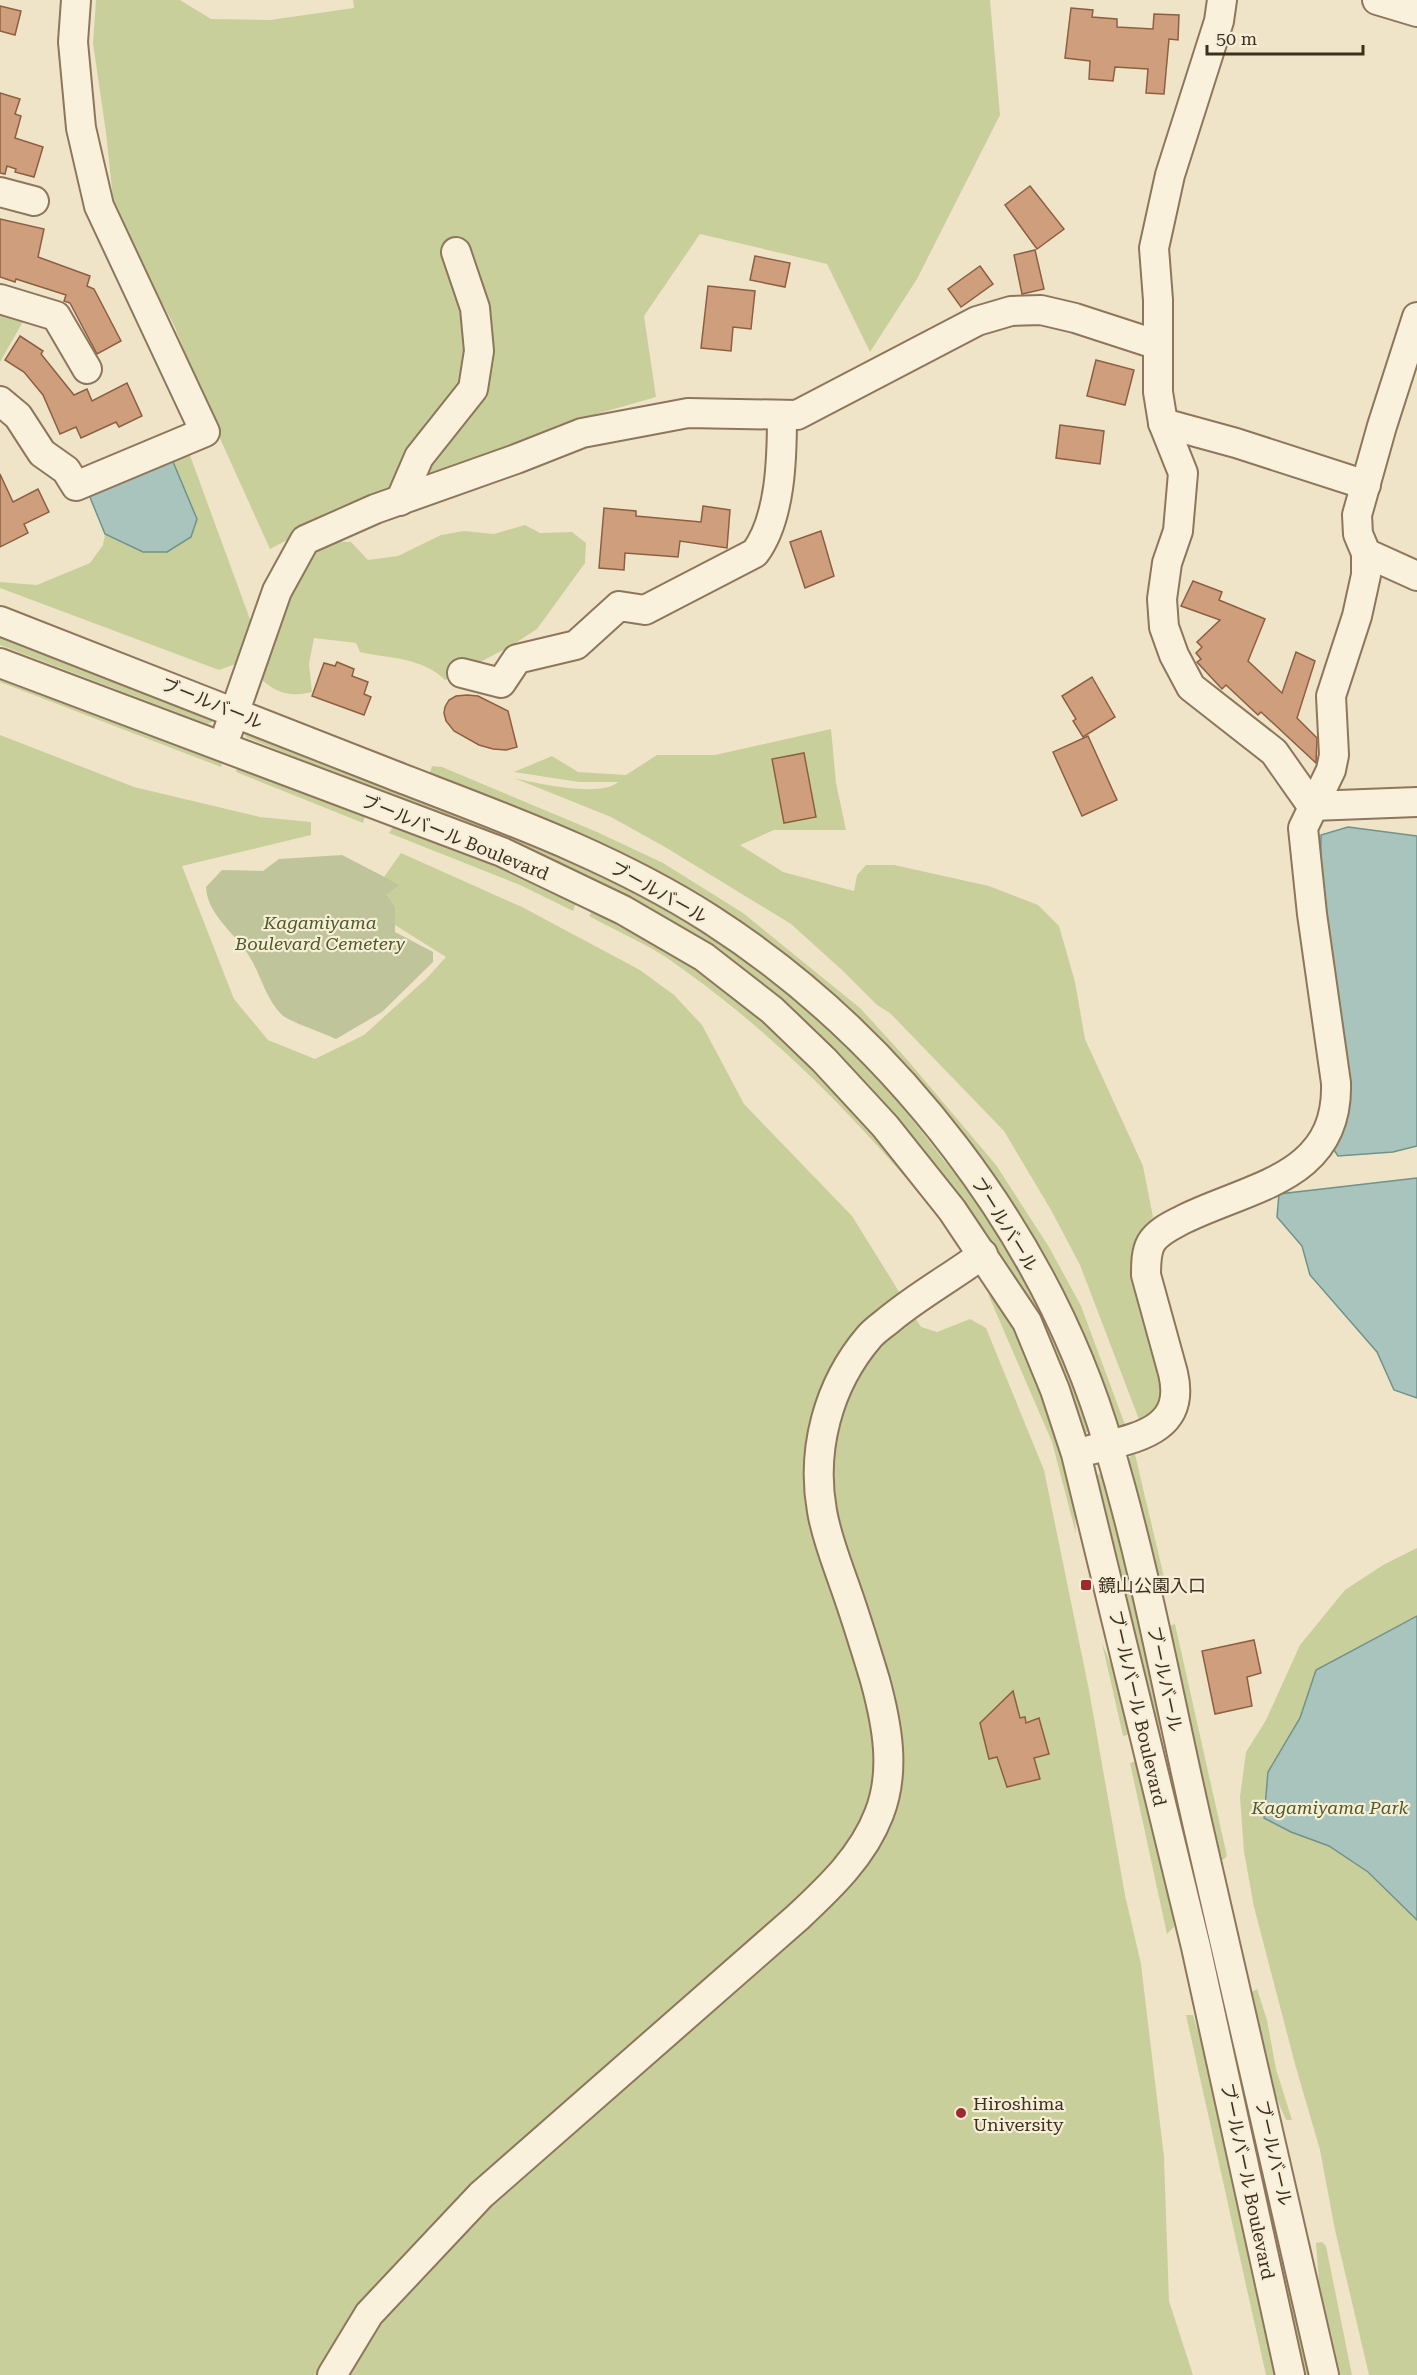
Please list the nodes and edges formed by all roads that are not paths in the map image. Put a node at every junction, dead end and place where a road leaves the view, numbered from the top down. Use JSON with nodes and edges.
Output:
{"nodes":[{"id":1,"x":76,"y":0,"type":"edge"},
{"id":2,"x":1222,"y":0,"type":"edge"},
{"id":3,"x":1377,"y":0,"type":"edge"},
{"id":4,"x":1417,"y":12,"type":"edge"},
{"id":5,"x":0,"y":192,"type":"edge"},
{"id":6,"x":34,"y":201,"type":"dead end"},
{"id":7,"x":456,"y":252,"type":"dead end"},
{"id":8,"x":0,"y":299,"type":"edge"},
{"id":9,"x":1417,"y":317,"type":"edge"},
{"id":10,"x":1158,"y":345,"type":"junction"},
{"id":11,"x":87,"y":369,"type":"dead end"},
{"id":12,"x":0,"y":401,"type":"edge"},
{"id":13,"x":782,"y":415,"type":"junction"},
{"id":14,"x":1163,"y":423,"type":"junction"},
{"id":15,"x":1366,"y":485,"type":"junction"},
{"id":16,"x":400,"y":501,"type":"junction"},
{"id":17,"x":1366,"y":553,"type":"junction"},
{"id":18,"x":1417,"y":576,"type":"edge"},
{"id":19,"x":0,"y":621,"type":"edge"},
{"id":20,"x":0,"y":663,"type":"edge"},
{"id":21,"x":462,"y":673,"type":"dead end"},
{"id":22,"x":235,"y":713,"type":"junction"},
{"id":23,"x":222,"y":747,"type":"junction"},
{"id":24,"x":1417,"y":802,"type":"edge"},
{"id":25,"x":1312,"y":807,"type":"junction"},
{"id":26,"x":983,"y":1254,"type":"junction"},
{"id":27,"x":1109,"y":1445,"type":"junction"},
{"id":28,"x":1076,"y":1454,"type":"junction"},
{"id":29,"x":332,"y":2375,"type":"edge"},
{"id":30,"x":1290,"y":2375,"type":"edge"},
{"id":31,"x":1324,"y":2375,"type":"edge"}],
"edges":[{"from":1,"to":12,"type":"street"},
{"from":2,"to":10,"type":"street"},
{"from":3,"to":4,"type":"street"},
{"from":5,"to":6,"type":"street"},
{"from":7,"to":16,"type":"street"},
{"from":8,"to":11,"type":"street"},
{"from":9,"to":15,"type":"street"},
{"from":10,"to":13,"type":"street"},
{"from":10,"to":14,"type":"street"},
{"from":13,"to":16,"type":"street"},
{"from":13,"to":21,"type":"street"},
{"from":14,"to":15,"type":"street"},
{"from":14,"to":25,"type":"street"},
{"from":15,"to":17,"type":"street"},
{"from":16,"to":22,"type":"street"},
{"from":17,"to":18,"type":"street"},
{"from":17,"to":25,"type":"street"},
{"from":19,"to":22,"type":"street","name":"ブールバール"},
{"from":20,"to":23,"type":"street","name":"ブールバール Boulevard"},
{"from":22,"to":23,"type":"street"},
{"from":22,"to":27,"type":"street","name":"ブールバール"},
{"from":23,"to":26,"type":"street","name":"ブールバール Boulevard"},
{"from":24,"to":25,"type":"street"},
{"from":25,"to":27,"type":"street"},
{"from":26,"to":28,"type":"street","name":"ブールバール Boulevard"},
{"from":26,"to":29,"type":"street"},
{"from":27,"to":28,"type":"street"},
{"from":27,"to":31,"type":"street","name":"ブールバール"},
{"from":28,"to":30,"type":"street","name":"ブールバール Boulevard"}]}
